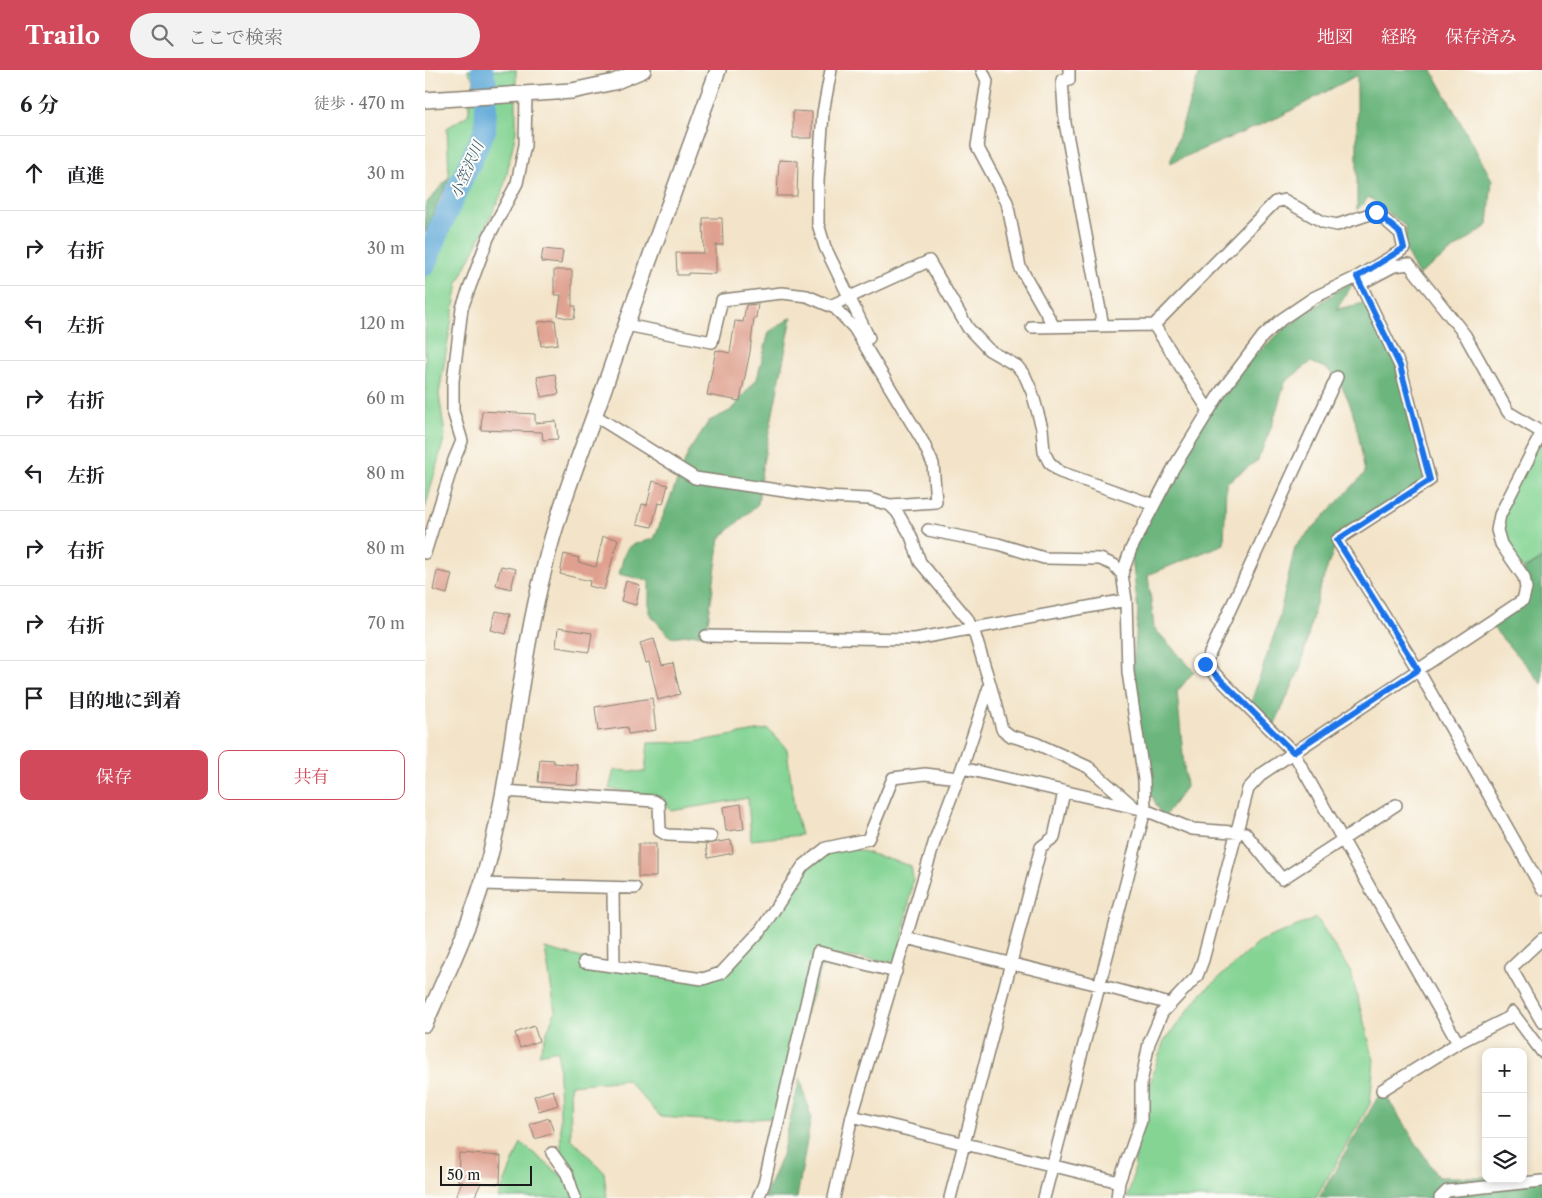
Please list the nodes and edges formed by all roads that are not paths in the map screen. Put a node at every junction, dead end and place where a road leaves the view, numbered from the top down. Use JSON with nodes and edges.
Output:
{"nodes":[{"id":1,"x":643,"y":70,"type":"edge"},
{"id":2,"x":718,"y":70,"type":"edge"},
{"id":3,"x":831,"y":70,"type":"edge"},
{"id":4,"x":982,"y":70,"type":"edge"},
{"id":5,"x":1069,"y":70,"type":"edge"},
{"id":6,"x":526,"y":94,"type":"junction"},
{"id":7,"x":425,"y":100,"type":"edge"},
{"id":8,"x":1358,"y":280,"type":"junction"},
{"id":9,"x":849,"y":297,"type":"junction"},
{"id":10,"x":830,"y":306,"type":"junction"},
{"id":11,"x":626,"y":325,"type":"junction"},
{"id":12,"x":1053,"y":325,"type":"junction"},
{"id":13,"x":1154,"y":325,"type":"junction"},
{"id":14,"x":1103,"y":326,"type":"junction"},
{"id":15,"x":1032,"y":327,"type":"dead end"},
{"id":16,"x":862,"y":342,"type":"junction"},
{"id":17,"x":1337,"y":377,"type":"dead end"},
{"id":18,"x":1209,"y":411,"type":"junction"},
{"id":19,"x":594,"y":415,"type":"junction"},
{"id":20,"x":1541,"y":432,"type":"edge"},
{"id":21,"x":890,"y":505,"type":"junction"},
{"id":22,"x":1154,"y":505,"type":"junction"},
{"id":23,"x":927,"y":530,"type":"dead end"},
{"id":24,"x":425,"y":552,"type":"edge"},
{"id":25,"x":1122,"y":574,"type":"junction"},
{"id":26,"x":1126,"y":600,"type":"junction"},
{"id":27,"x":972,"y":628,"type":"junction"},
{"id":28,"x":706,"y":636,"type":"dead end"},
{"id":29,"x":1418,"y":670,"type":"junction"},
{"id":30,"x":990,"y":684,"type":"junction"},
{"id":31,"x":1293,"y":752,"type":"junction"},
{"id":32,"x":960,"y":773,"type":"junction"},
{"id":33,"x":503,"y":791,"type":"junction"},
{"id":34,"x":1064,"y":792,"type":"junction"},
{"id":35,"x":1396,"y":805,"type":"dead end"},
{"id":36,"x":1140,"y":809,"type":"junction"},
{"id":37,"x":1237,"y":833,"type":"junction"},
{"id":38,"x":711,"y":837,"type":"dead end"},
{"id":39,"x":1343,"y":840,"type":"junction"},
{"id":40,"x":482,"y":884,"type":"junction"},
{"id":41,"x":613,"y":888,"type":"junction"},
{"id":42,"x":635,"y":888,"type":"dead end"},
{"id":43,"x":1542,"y":889,"type":"edge"},
{"id":44,"x":906,"y":938,"type":"junction"},
{"id":45,"x":1542,"y":939,"type":"edge"},
{"id":46,"x":584,"y":962,"type":"dead end"},
{"id":47,"x":1011,"y":964,"type":"junction"},
{"id":48,"x":614,"y":966,"type":"junction"},
{"id":49,"x":896,"y":972,"type":"junction"},
{"id":50,"x":1099,"y":985,"type":"junction"},
{"id":51,"x":1170,"y":1004,"type":"junction"},
{"id":52,"x":1542,"y":1022,"type":"edge"},
{"id":53,"x":425,"y":1024,"type":"edge"},
{"id":54,"x":1458,"y":1043,"type":"junction"},
{"id":55,"x":1542,"y":1052,"type":"edge"},
{"id":56,"x":1382,"y":1090,"type":"dead end"},
{"id":57,"x":853,"y":1116,"type":"junction"},
{"id":58,"x":965,"y":1142,"type":"junction"},
{"id":59,"x":552,"y":1154,"type":"dead end"},
{"id":60,"x":1052,"y":1165,"type":"junction"},
{"id":61,"x":1542,"y":1181,"type":"edge"},
{"id":62,"x":1119,"y":1182,"type":"junction"},
{"id":63,"x":575,"y":1198,"type":"edge"},
{"id":64,"x":758,"y":1198,"type":"edge"},
{"id":65,"x":833,"y":1198,"type":"edge"},
{"id":66,"x":950,"y":1198,"type":"edge"},
{"id":67,"x":1044,"y":1198,"type":"edge"},
{"id":68,"x":1117,"y":1198,"type":"edge"},
{"id":69,"x":1440,"y":1198,"type":"edge"}],
"edges":[{"from":1,"to":6,"type":"street"},
{"from":2,"to":11,"type":"street"},
{"from":3,"to":9,"type":"street"},
{"from":4,"to":12,"type":"street"},
{"from":5,"to":14,"type":"street"},
{"from":6,"to":7,"type":"street"},
{"from":6,"to":24,"type":"street"},
{"from":8,"to":13,"type":"street"},
{"from":8,"to":18,"type":"street"},
{"from":8,"to":20,"type":"street"},
{"from":8,"to":29,"type":"street"},
{"from":9,"to":10,"type":"street"},
{"from":9,"to":16,"type":"street"},
{"from":9,"to":22,"type":"street"},
{"from":10,"to":11,"type":"street"},
{"from":10,"to":16,"type":"street"},
{"from":11,"to":19,"type":"street"},
{"from":12,"to":14,"type":"street"},
{"from":12,"to":15,"type":"street"},
{"from":13,"to":14,"type":"street"},
{"from":13,"to":18,"type":"street"},
{"from":16,"to":21,"type":"street"},
{"from":17,"to":31,"type":"street"},
{"from":18,"to":22,"type":"street"},
{"from":19,"to":21,"type":"street"},
{"from":19,"to":33,"type":"street"},
{"from":20,"to":29,"type":"street"},
{"from":21,"to":27,"type":"street"},
{"from":22,"to":25,"type":"street"},
{"from":23,"to":25,"type":"street"},
{"from":25,"to":26,"type":"street"},
{"from":26,"to":27,"type":"street"},
{"from":26,"to":36,"type":"street"},
{"from":27,"to":28,"type":"street"},
{"from":27,"to":30,"type":"street"},
{"from":29,"to":31,"type":"street"},
{"from":29,"to":43,"type":"street"},
{"from":30,"to":32,"type":"street"},
{"from":30,"to":36,"type":"street"},
{"from":31,"to":37,"type":"street"},
{"from":31,"to":39,"type":"street"},
{"from":32,"to":34,"type":"street"},
{"from":32,"to":44,"type":"street"},
{"from":32,"to":48,"type":"street"},
{"from":33,"to":38,"type":"street"},
{"from":33,"to":40,"type":"street"},
{"from":34,"to":36,"type":"street"},
{"from":34,"to":47,"type":"street"},
{"from":35,"to":39,"type":"street"},
{"from":36,"to":37,"type":"street"},
{"from":36,"to":50,"type":"street"},
{"from":37,"to":39,"type":"street"},
{"from":37,"to":51,"type":"street"},
{"from":39,"to":54,"type":"street"},
{"from":40,"to":41,"type":"street"},
{"from":40,"to":53,"type":"street"},
{"from":41,"to":42,"type":"street"},
{"from":41,"to":48,"type":"street"},
{"from":44,"to":47,"type":"street"},
{"from":44,"to":49,"type":"street"},
{"from":45,"to":52,"type":"street"},
{"from":46,"to":48,"type":"street"},
{"from":47,"to":50,"type":"street"},
{"from":47,"to":58,"type":"street"},
{"from":49,"to":57,"type":"street"},
{"from":49,"to":64,"type":"street"},
{"from":50,"to":51,"type":"street"},
{"from":50,"to":60,"type":"street"},
{"from":51,"to":62,"type":"street"},
{"from":54,"to":55,"type":"street"},
{"from":54,"to":56,"type":"street"},
{"from":57,"to":58,"type":"street"},
{"from":57,"to":65,"type":"street"},
{"from":58,"to":60,"type":"street"},
{"from":58,"to":66,"type":"street"},
{"from":59,"to":63,"type":"street"},
{"from":60,"to":62,"type":"street"},
{"from":60,"to":67,"type":"street"},
{"from":61,"to":69,"type":"street"},
{"from":62,"to":68,"type":"street"}]}
